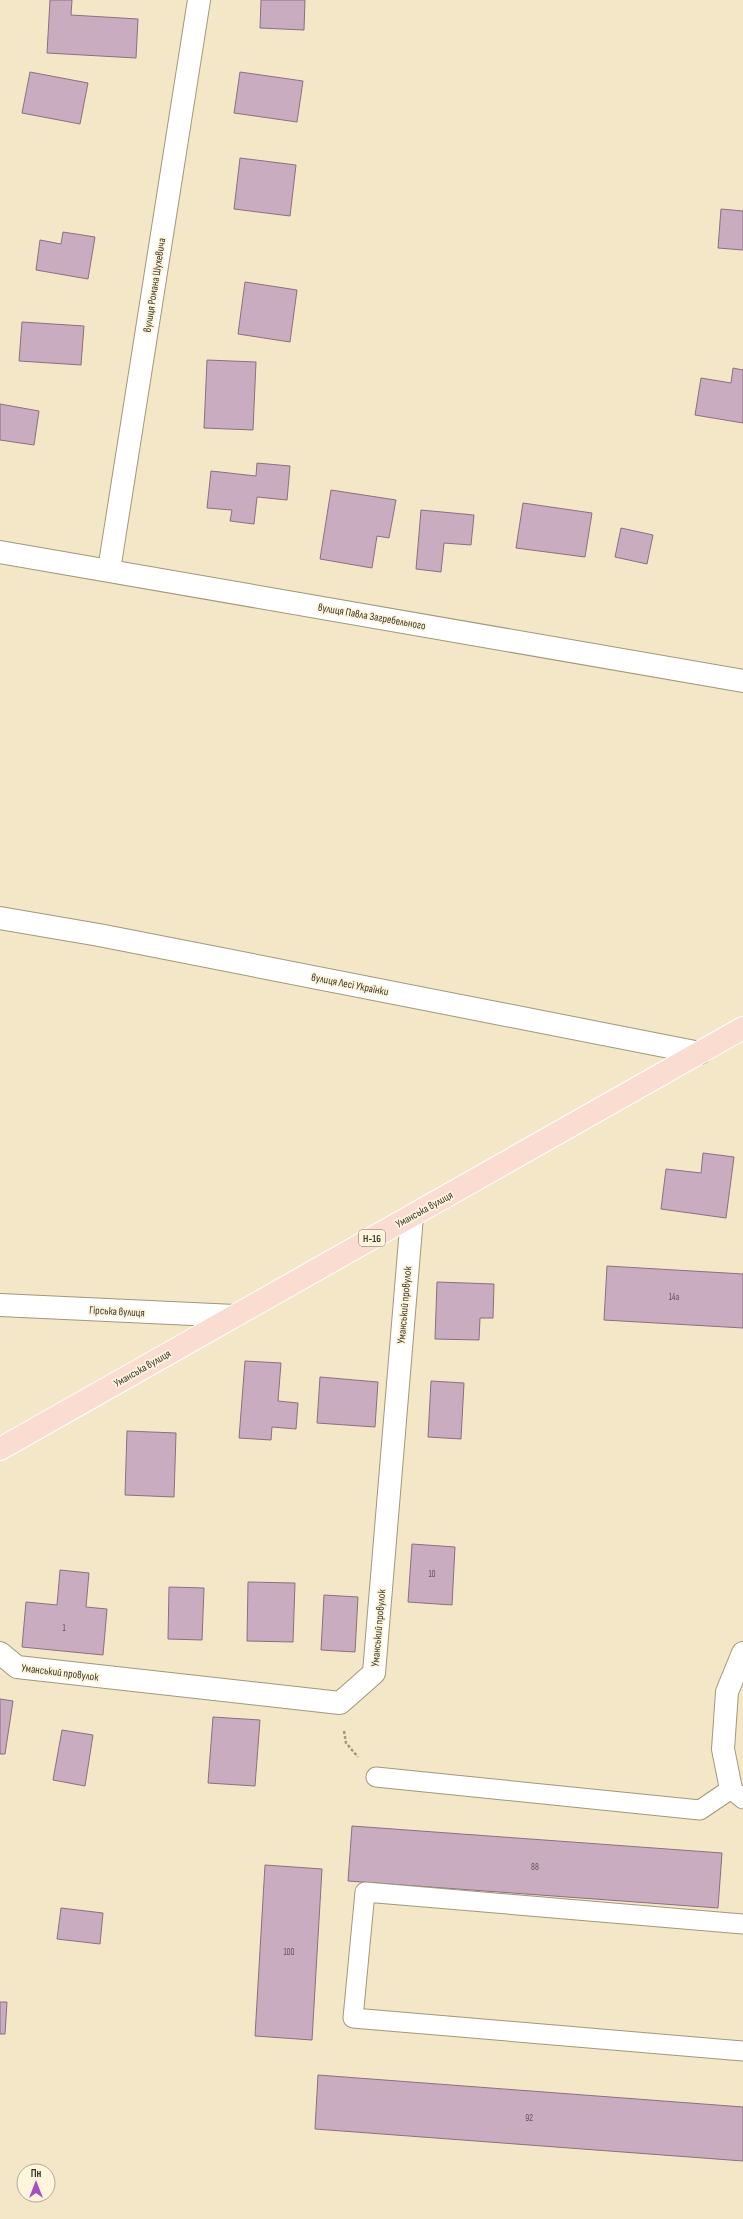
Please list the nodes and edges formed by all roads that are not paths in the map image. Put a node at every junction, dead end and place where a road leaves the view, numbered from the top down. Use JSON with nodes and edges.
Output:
{"nodes":[{"id":1,"x":200,"y":0,"type":"edge"},
{"id":2,"x":0,"y":552,"type":"edge"},
{"id":3,"x":109,"y":570,"type":"junction"},
{"id":4,"x":743,"y":681,"type":"edge"},
{"id":5,"x":0,"y":918,"type":"edge"},
{"id":6,"x":737,"y":1035,"type":"edge"},
{"id":7,"x":700,"y":1053,"type":"junction"},
{"id":8,"x":412,"y":1216,"type":"junction"},
{"id":9,"x":0,"y":1305,"type":"edge"},
{"id":10,"x":234,"y":1316,"type":"junction"},
{"id":11,"x":0,"y":1449,"type":"edge"},
{"id":12,"x":0,"y":1653,"type":"edge"},
{"id":13,"x":743,"y":1653,"type":"edge"},
{"id":14,"x":376,"y":1777,"type":"road end"},
{"id":15,"x":737,"y":1794,"type":"edge"},
{"id":16,"x":743,"y":1924,"type":"edge"},
{"id":17,"x":743,"y":2051,"type":"edge"}],
"edges":[{"from":1,"to":3,"type":"street","name":"вулиця Романа Шухевича"},
{"from":2,"to":3,"type":"street","name":"вулиця Павла Загребельного"},
{"from":3,"to":4,"type":"street","name":"вулиця Павла Загребельного"},
{"from":5,"to":7,"type":"street","name":"вулиця Лесі Українки"},
{"from":6,"to":7,"type":"main road","name":"Уманська вулиця","number":"Н-16"},
{"from":7,"to":8,"type":"main road","name":"Уманська вулиця","number":"Н-16"},
{"from":8,"to":10,"type":"main road","name":"Уманська вулиця","number":"Н-16"},
{"from":8,"to":12,"type":"street","name":"Уманський провулок"},
{"from":9,"to":10,"type":"street","name":"Гірська вулиця"},
{"from":10,"to":11,"type":"main road","name":"Уманська вулиця","number":"Н-16"},
{"from":13,"to":15,"type":"street"},
{"from":14,"to":15,"type":"lane"},
{"from":16,"to":17,"type":"lane"}]}
